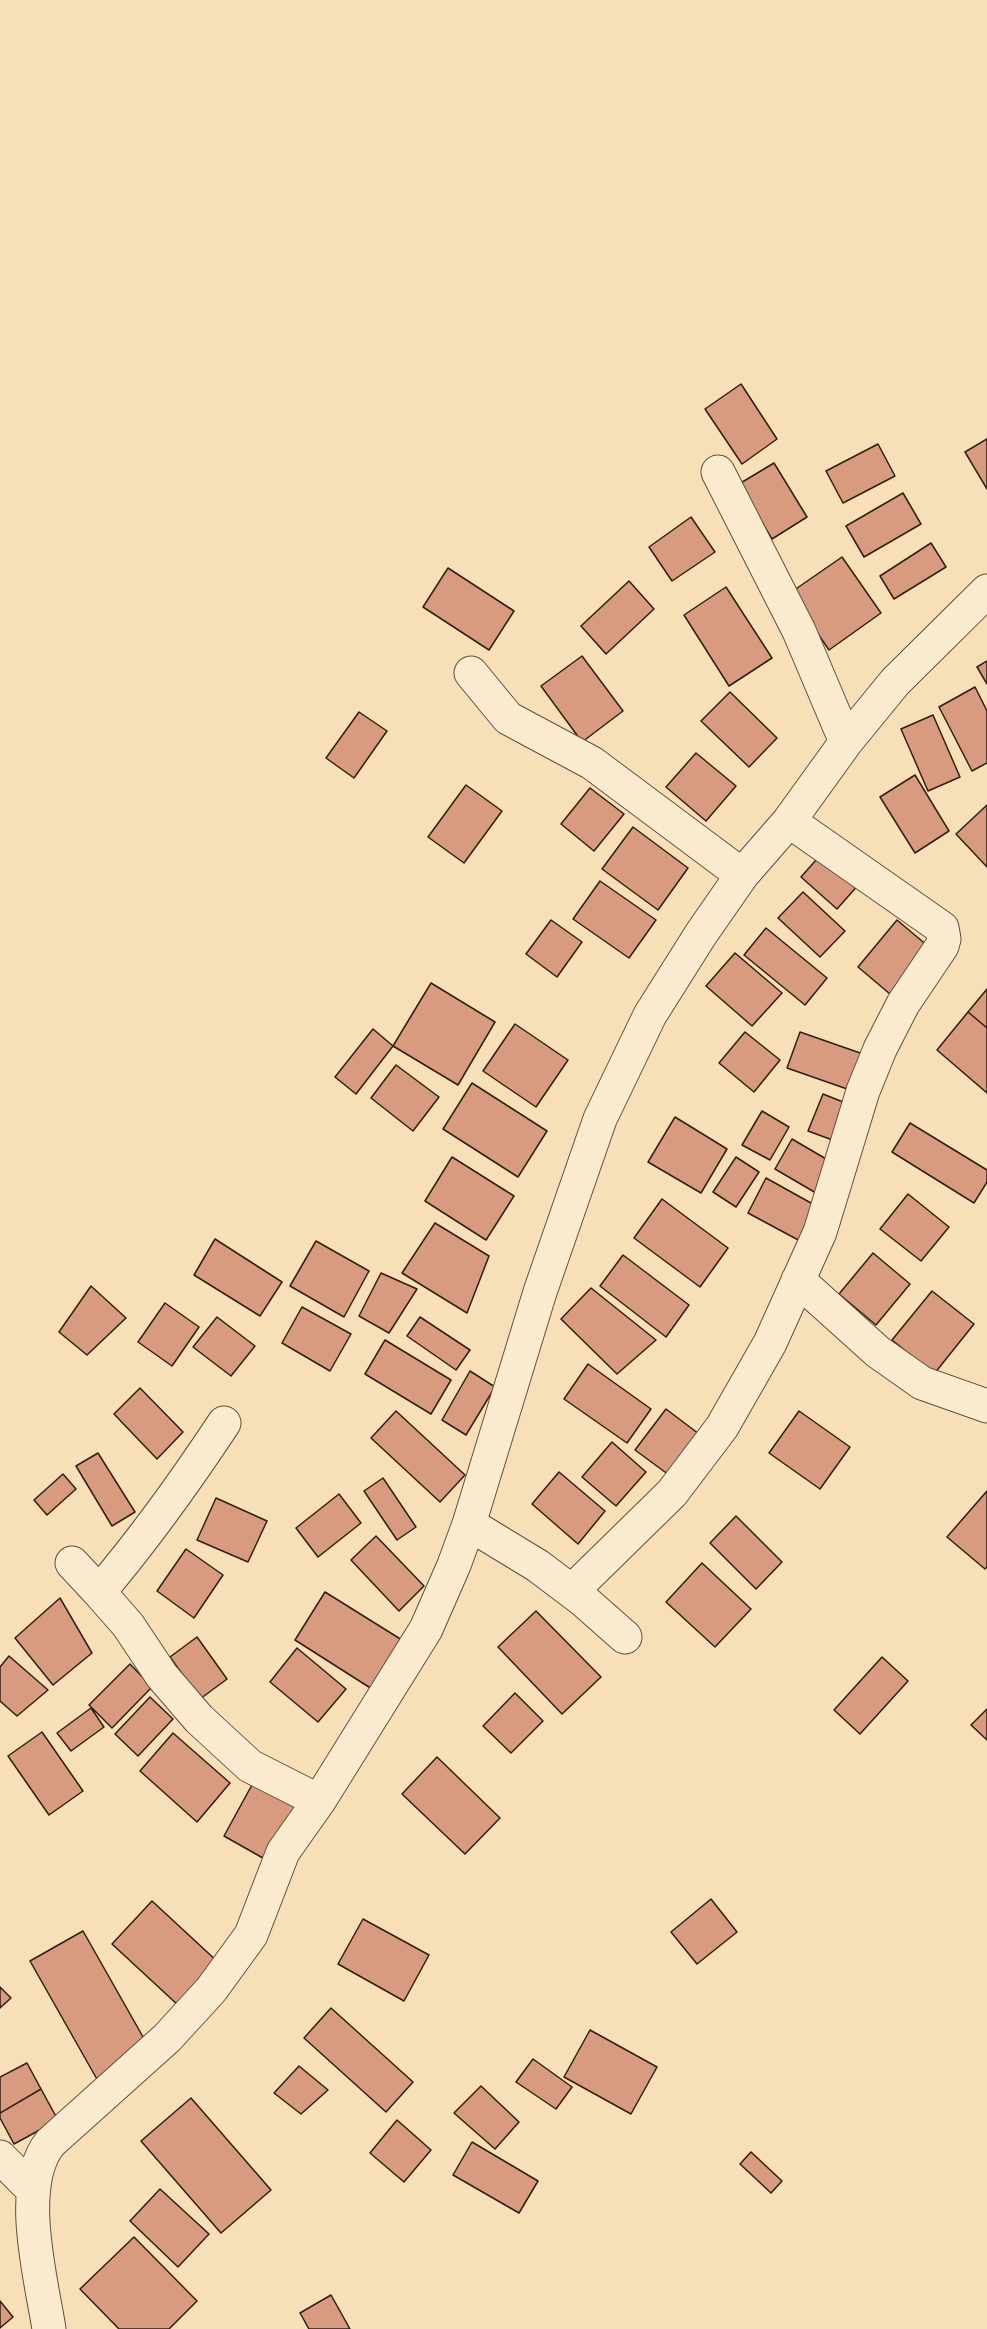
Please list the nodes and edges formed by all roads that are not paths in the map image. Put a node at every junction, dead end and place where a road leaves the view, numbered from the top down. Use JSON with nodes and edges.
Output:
{"nodes":[{"id":1,"x":718,"y":471,"type":"dead end"},
{"id":2,"x":987,"y":591,"type":"edge"},
{"id":3,"x":471,"y":673,"type":"dead end"},
{"id":4,"x":846,"y":742,"type":"junction"},
{"id":5,"x":789,"y":821,"type":"junction"},
{"id":6,"x":742,"y":875,"type":"junction"},
{"id":7,"x":798,"y":1280,"type":"junction"},
{"id":8,"x":987,"y":1406,"type":"edge"},
{"id":9,"x":224,"y":1423,"type":"dead end"},
{"id":10,"x":470,"y":1524,"type":"junction"},
{"id":11,"x":72,"y":1563,"type":"dead end"},
{"id":12,"x":572,"y":1591,"type":"junction"},
{"id":13,"x":99,"y":1592,"type":"junction"},
{"id":14,"x":625,"y":1637,"type":"dead end"},
{"id":15,"x":319,"y":1801,"type":"junction"},
{"id":16,"x":0,"y":2157,"type":"edge"},
{"id":17,"x":32,"y":2189,"type":"junction"},
{"id":18,"x":49,"y":2329,"type":"edge"}],
"edges":[{"from":1,"to":4,"type":"street"},
{"from":2,"to":4,"type":"street"},
{"from":3,"to":6,"type":"street"},
{"from":4,"to":5,"type":"street"},
{"from":5,"to":6,"type":"street"},
{"from":5,"to":7,"type":"street"},
{"from":6,"to":10,"type":"street"},
{"from":7,"to":8,"type":"street"},
{"from":7,"to":12,"type":"street"},
{"from":9,"to":13,"type":"street"},
{"from":10,"to":12,"type":"street"},
{"from":10,"to":15,"type":"street"},
{"from":11,"to":13,"type":"street"},
{"from":12,"to":14,"type":"street"},
{"from":13,"to":15,"type":"street"},
{"from":15,"to":17,"type":"street"},
{"from":16,"to":17,"type":"street"},
{"from":17,"to":18,"type":"street"}]}
